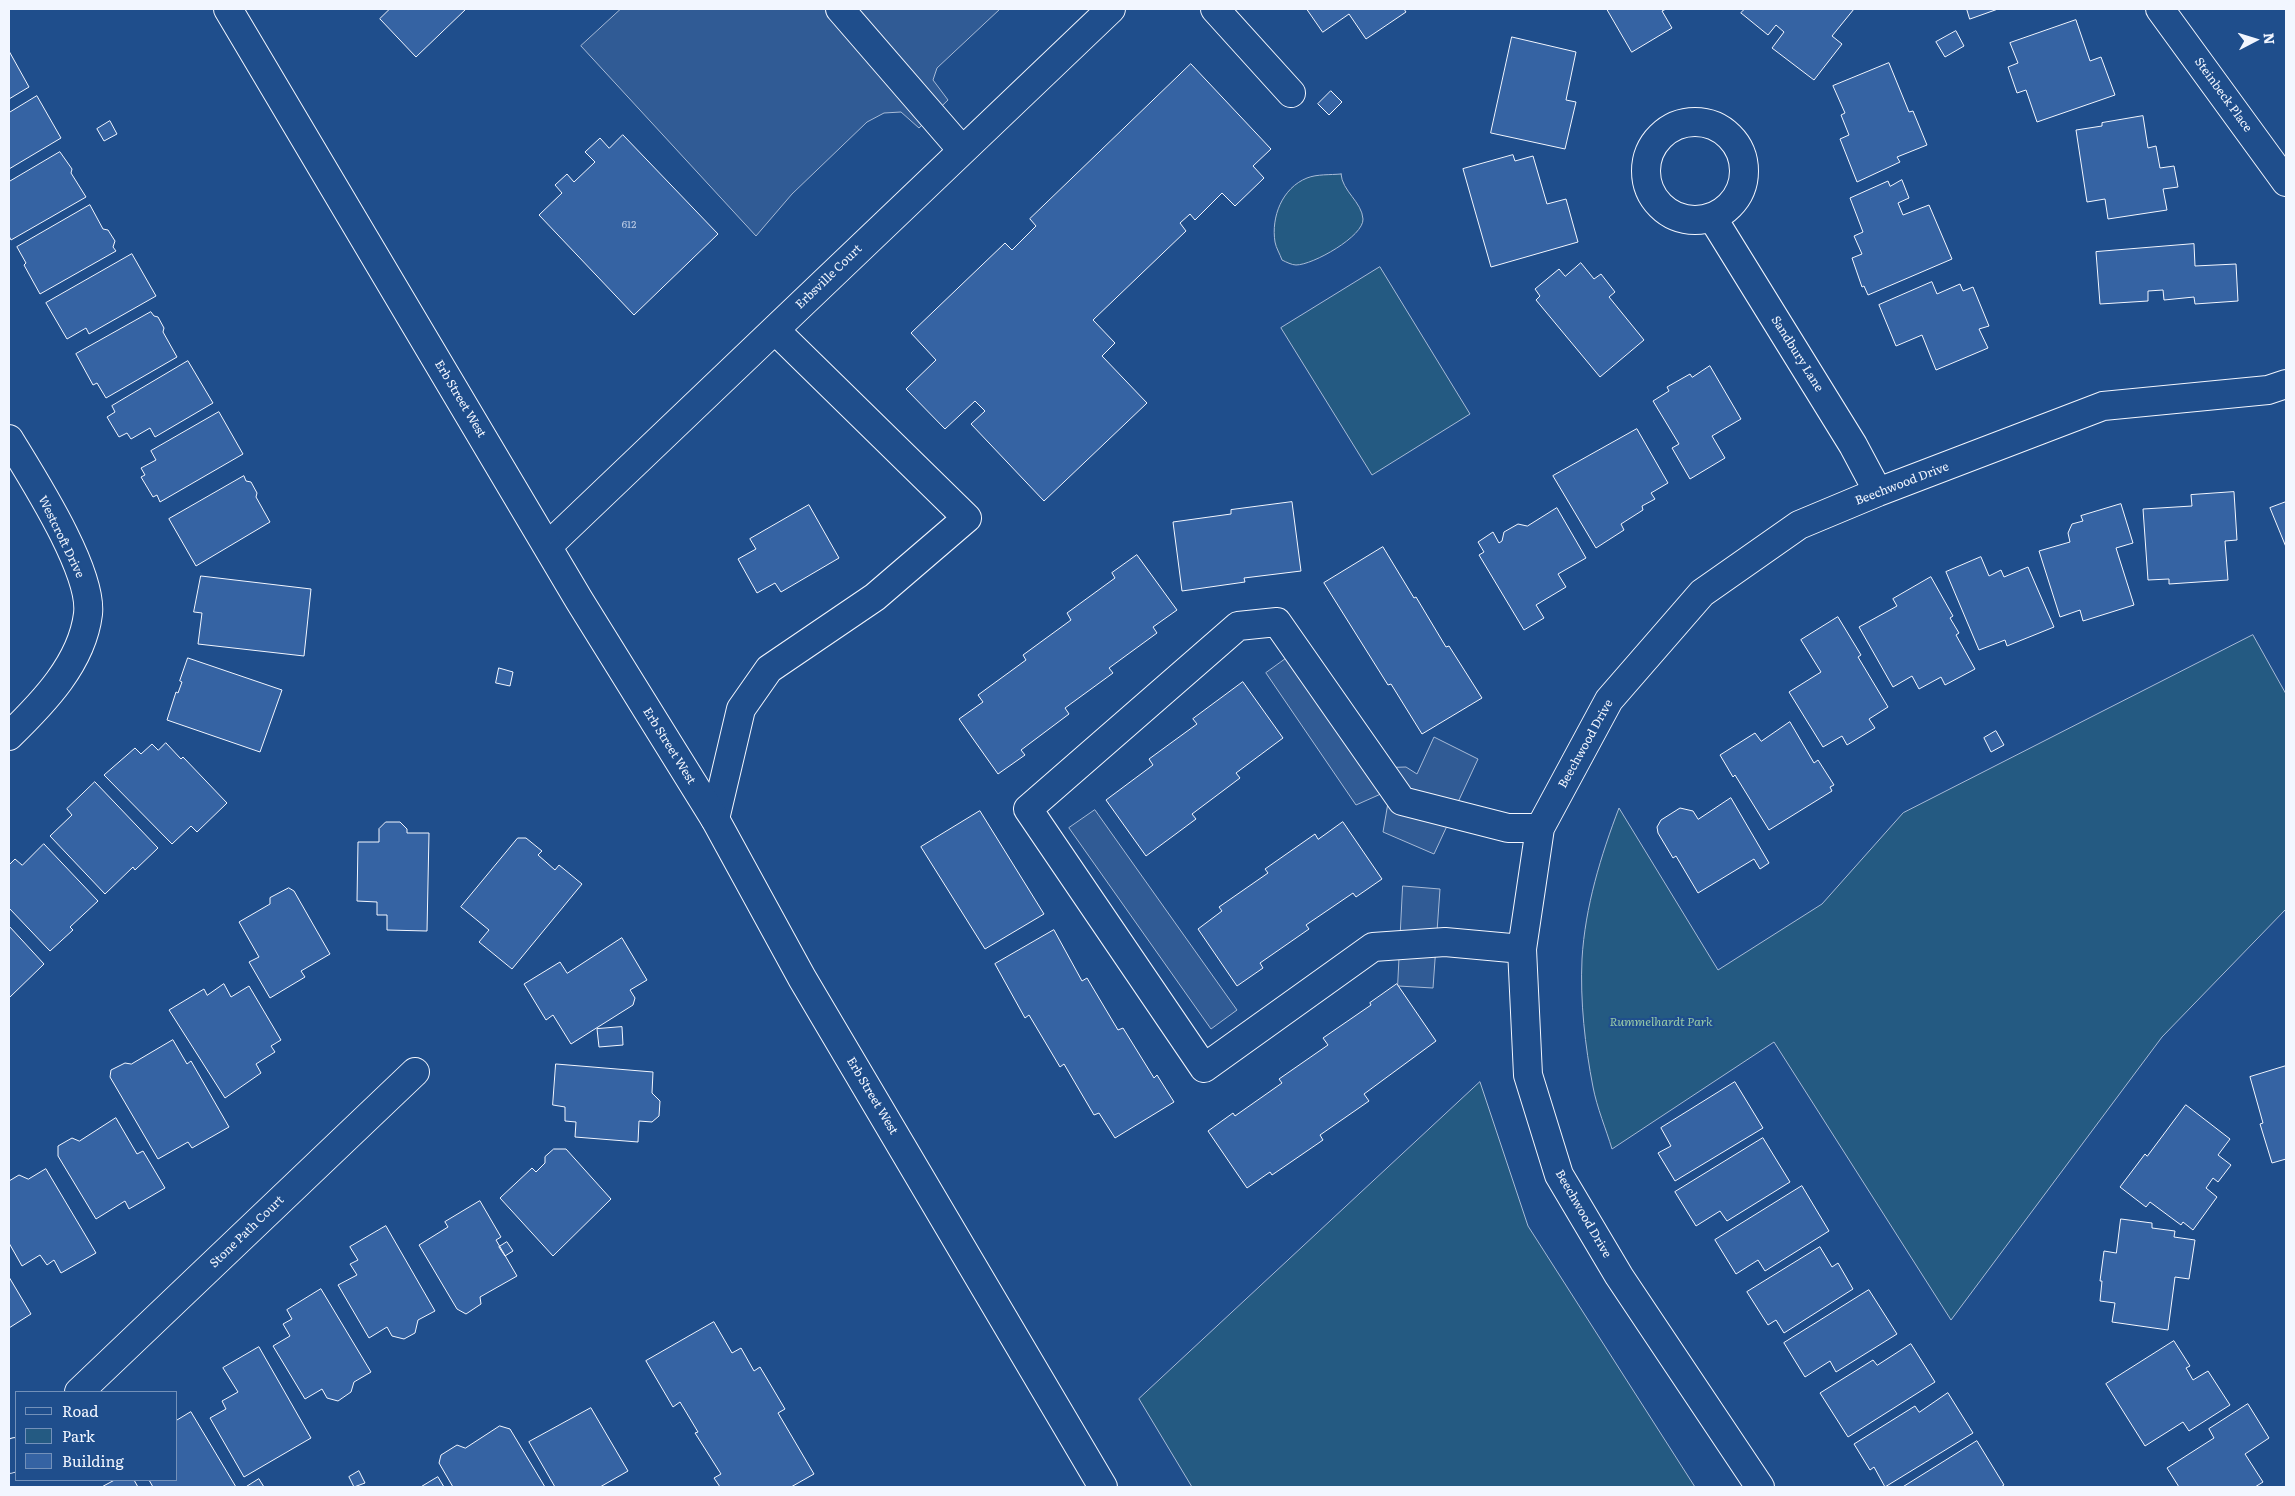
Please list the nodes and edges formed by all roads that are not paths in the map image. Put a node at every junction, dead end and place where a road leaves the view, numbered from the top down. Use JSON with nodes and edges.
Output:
{"nodes":[{"id":1,"x":228,"y":9,"type":"edge"},
{"id":2,"x":840,"y":9,"type":"edge"},
{"id":3,"x":1110,"y":9,"type":"edge"},
{"id":4,"x":1215,"y":9,"type":"edge"},
{"id":5,"x":2160,"y":9,"type":"edge"},
{"id":6,"x":1291,"y":93,"type":"dead end"},
{"id":7,"x":962,"y":150,"type":"junction"},
{"id":8,"x":2286,"y":182,"type":"edge"},
{"id":9,"x":1712,"y":217,"type":"dead end"},
{"id":10,"x":775,"y":330,"type":"junction"},
{"id":11,"x":2286,"y":384,"type":"edge"},
{"id":12,"x":9,"y":439,"type":"edge"},
{"id":13,"x":1878,"y":492,"type":"junction"},
{"id":14,"x":548,"y":546,"type":"junction"},
{"id":15,"x":9,"y":736,"type":"edge"},
{"id":16,"x":715,"y":819,"type":"junction"},
{"id":17,"x":1540,"y":828,"type":"junction"},
{"id":18,"x":1522,"y":949,"type":"junction"},
{"id":19,"x":415,"y":1072,"type":"dead end"},
{"id":20,"x":80,"y":1391,"type":"edge"},
{"id":21,"x":1103,"y":1487,"type":"edge"},
{"id":22,"x":1760,"y":1487,"type":"edge"}],
"edges":[{"from":1,"to":14,"type":"street","name":"Erb Street West"},
{"from":2,"to":7,"type":"street"},
{"from":3,"to":7,"type":"street","name":"Erbsville Court"},
{"from":4,"to":6,"type":"street"},
{"from":5,"to":8,"type":"street","name":"Steinbeck Place"},
{"from":7,"to":10,"type":"street","name":"Erbsville Court"},
{"from":9,"to":13,"type":"street","name":"Sandbury Lane"},
{"from":10,"to":14,"type":"street","name":"Erbsville Court"},
{"from":10,"to":16,"type":"street"},
{"from":11,"to":13,"type":"street","name":"Beechwood Drive"},
{"from":12,"to":15,"type":"street","name":"Westcroft Drive"},
{"from":13,"to":17,"type":"street","name":"Beechwood Drive"},
{"from":14,"to":16,"type":"street","name":"Erb Street West"},
{"from":16,"to":21,"type":"street","name":"Erb Street West"},
{"from":17,"to":18,"type":"street","name":"Beechwood Drive"},
{"from":17,"to":18,"type":"street"},
{"from":18,"to":22,"type":"street","name":"Beechwood Drive"},
{"from":19,"to":20,"type":"street","name":"Stone Path Court"}]}
